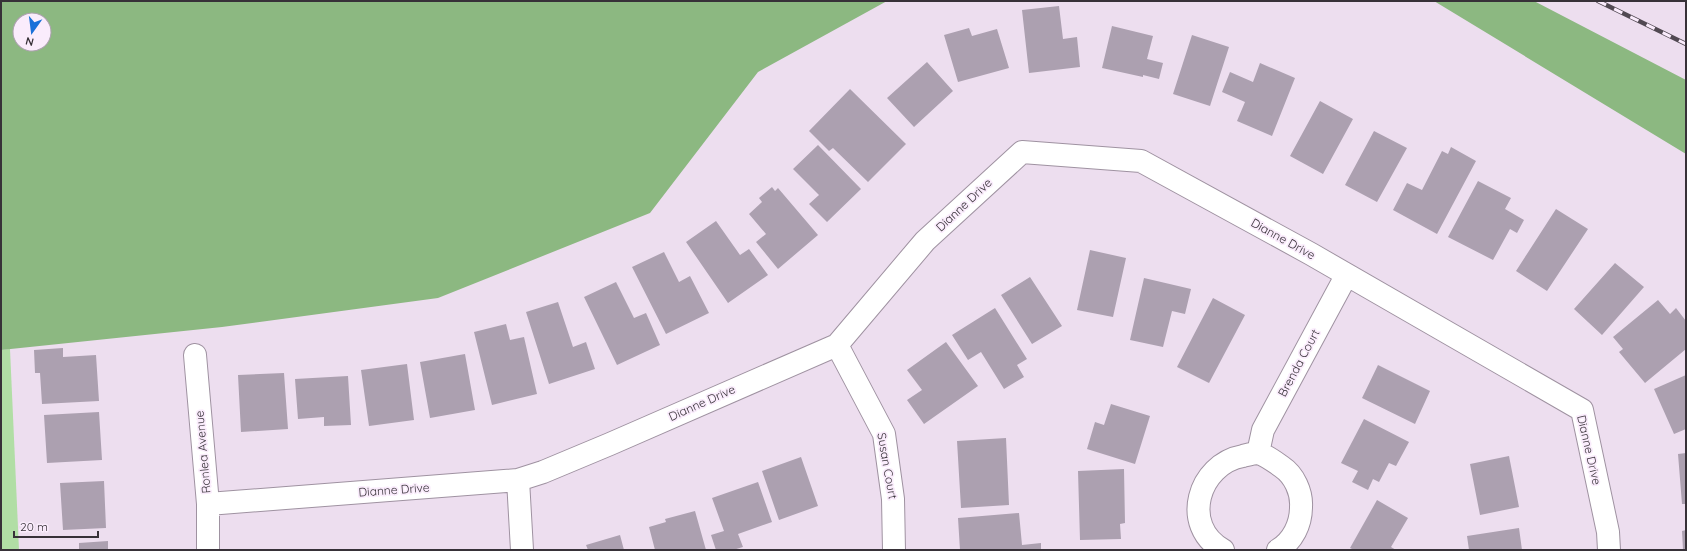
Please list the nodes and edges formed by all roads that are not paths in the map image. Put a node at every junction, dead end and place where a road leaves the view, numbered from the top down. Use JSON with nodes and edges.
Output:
{"nodes":[{"id":1,"x":1346,"y":276,"type":"junction"},
{"id":2,"x":837,"y":345,"type":"junction"},
{"id":3,"x":195,"y":355,"type":"dead end"},
{"id":4,"x":1258,"y":453,"type":"junction"},
{"id":5,"x":518,"y":480,"type":"junction"},
{"id":6,"x":208,"y":504,"type":"junction"},
{"id":7,"x":208,"y":550,"type":"edge"},
{"id":8,"x":522,"y":550,"type":"edge"},
{"id":9,"x":894,"y":550,"type":"edge"},
{"id":10,"x":1223,"y":550,"type":"edge"},
{"id":11,"x":1278,"y":550,"type":"edge"},
{"id":12,"x":1609,"y":550,"type":"edge"}],
"edges":[{"from":1,"to":2,"type":"street","name":"Dianne Drive"},
{"from":1,"to":4,"type":"street","name":"Brenda Court"},
{"from":1,"to":12,"type":"street","name":"Dianne Drive"},
{"from":2,"to":5,"type":"street","name":"Dianne Drive"},
{"from":2,"to":9,"type":"street","name":"Susan Court"},
{"from":3,"to":6,"type":"street","name":"Ronlea Avenue"},
{"from":4,"to":10,"type":"street"},
{"from":4,"to":11,"type":"street"},
{"from":5,"to":6,"type":"street","name":"Dianne Drive"},
{"from":5,"to":8,"type":"street"},
{"from":6,"to":7,"type":"street","name":"Ronlea Avenue"}]}
